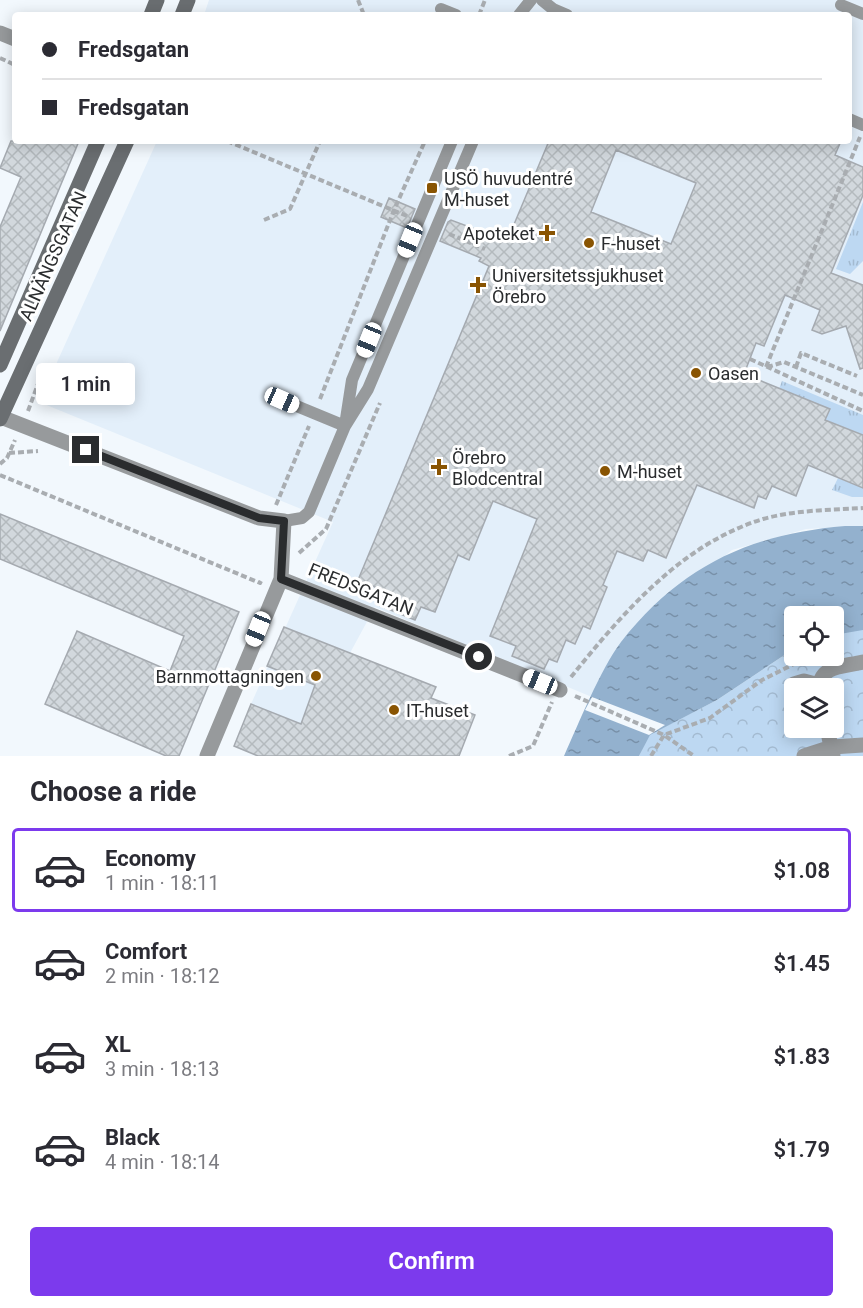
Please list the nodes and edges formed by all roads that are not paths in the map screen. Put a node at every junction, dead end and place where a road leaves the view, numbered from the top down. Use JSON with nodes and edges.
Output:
{"nodes":[{"id":1,"x":531,"y":0,"type":"edge"},
{"id":2,"x":542,"y":0,"type":"edge"},
{"id":3,"x":842,"y":5,"type":"dead end"},
{"id":4,"x":441,"y":9,"type":"dead end"},
{"id":5,"x":448,"y":12,"type":"edge"},
{"id":6,"x":521,"y":12,"type":"edge"},
{"id":7,"x":560,"y":12,"type":"edge"},
{"id":8,"x":863,"y":14,"type":"edge"},
{"id":9,"x":97,"y":144,"type":"edge"},
{"id":10,"x":125,"y":144,"type":"edge"},
{"id":11,"x":451,"y":144,"type":"edge"},
{"id":12,"x":472,"y":144,"type":"edge"},
{"id":13,"x":0,"y":364,"type":"edge"},
{"id":14,"x":282,"y":400,"type":"dead end"},
{"id":15,"x":0,"y":418,"type":"edge"},
{"id":16,"x":345,"y":426,"type":"junction"},
{"id":17,"x":277,"y":520,"type":"junction"},
{"id":18,"x":281,"y":579,"type":"junction"},
{"id":19,"x":863,"y":662,"type":"edge"},
{"id":20,"x":821,"y":678,"type":"edge"},
{"id":21,"x":560,"y":690,"type":"road end"},
{"id":22,"x":863,"y":745,"type":"edge"},
{"id":23,"x":832,"y":752,"type":"edge"},
{"id":24,"x":207,"y":756,"type":"edge"},
{"id":25,"x":804,"y":756,"type":"edge"}],
"edges":[{"from":1,"to":6,"type":"lane"},
{"from":2,"to":7,"type":"lane"},
{"from":3,"to":8,"type":"lane"},
{"from":4,"to":5,"type":"lane"},
{"from":9,"to":13,"type":"main road","name":"ALNÄNGSGATAN"},
{"from":10,"to":15,"type":"main road","name":"ALNÄNGSGATAN"},
{"from":11,"to":16,"type":"lane"},
{"from":12,"to":16,"type":"lane"},
{"from":14,"to":16,"type":"lane"},
{"from":15,"to":17,"type":"street"},
{"from":16,"to":17,"type":"lane"},
{"from":17,"to":18,"type":"street","name":"FREDSGATAN"},
{"from":18,"to":21,"type":"street","name":"FREDSGATAN"},
{"from":18,"to":24,"type":"street"},
{"from":19,"to":20,"type":"street"},
{"from":22,"to":23,"type":"street"},
{"from":23,"to":25,"type":"street"}]}
